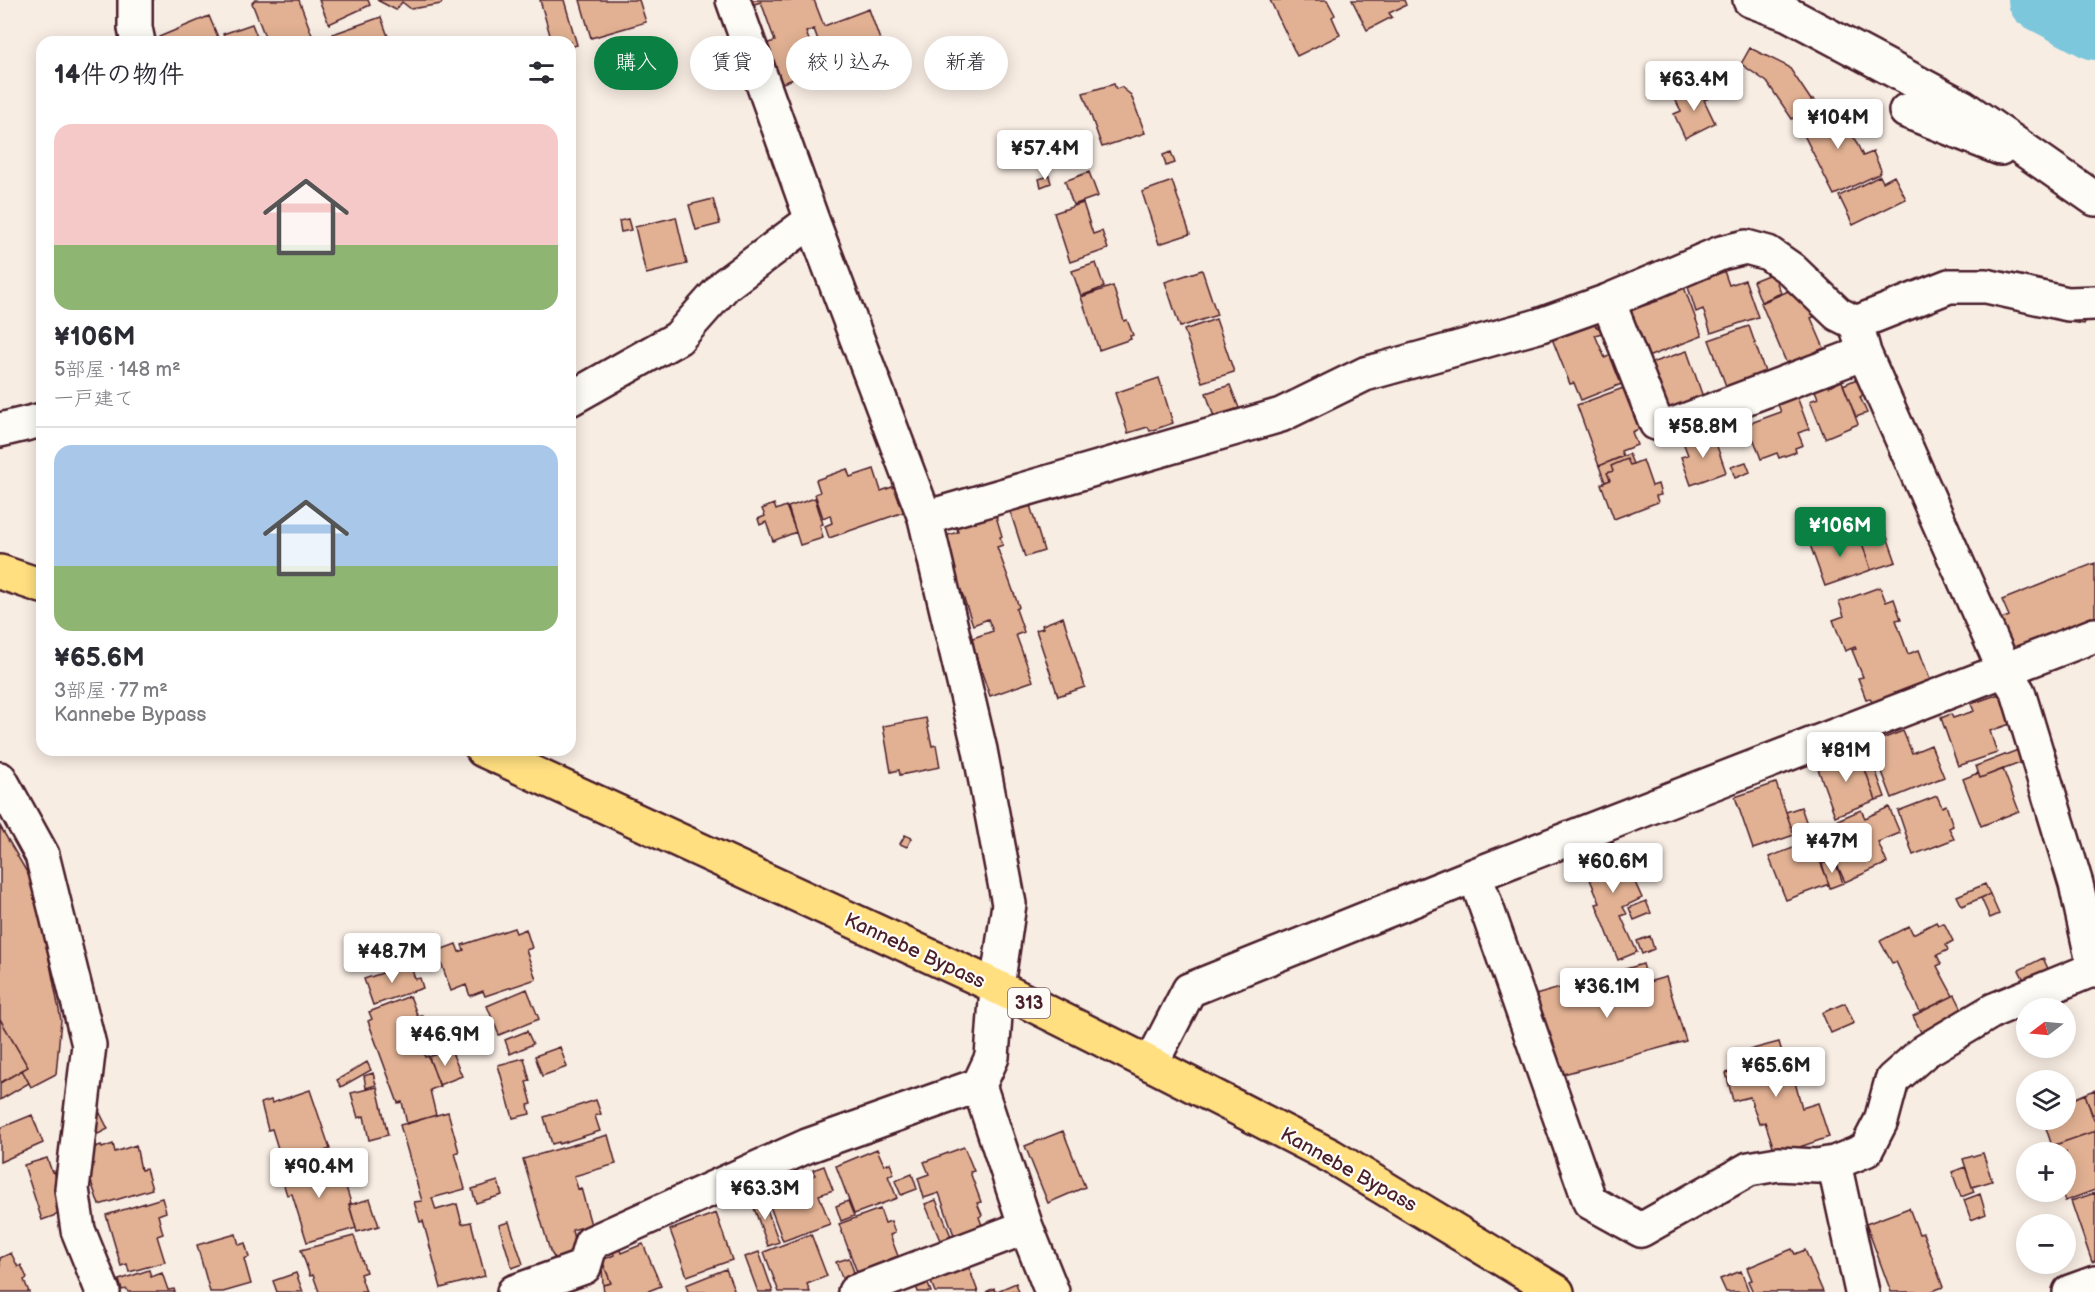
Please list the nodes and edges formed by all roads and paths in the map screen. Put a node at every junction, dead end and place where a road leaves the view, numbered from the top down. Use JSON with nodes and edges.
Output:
{"nodes":[{"id":1,"x":135,"y":0,"type":"edge"},
{"id":2,"x":734,"y":0,"type":"edge"},
{"id":3,"x":1750,"y":0,"type":"edge"},
{"id":4,"x":137,"y":36,"type":"edge"},
{"id":5,"x":1906,"y":111,"type":"dead end"},
{"id":6,"x":2024,"y":149,"type":"junction"},
{"id":7,"x":2095,"y":199,"type":"edge"},
{"id":8,"x":812,"y":220,"type":"junction"},
{"id":9,"x":1608,"y":301,"type":"junction"},
{"id":10,"x":2095,"y":303,"type":"edge"},
{"id":11,"x":1860,"y":338,"type":"junction"},
{"id":12,"x":576,"y":396,"type":"edge"},
{"id":13,"x":36,"y":421,"type":"edge"},
{"id":14,"x":0,"y":430,"type":"edge"},
{"id":15,"x":925,"y":518,"type":"junction"},
{"id":16,"x":0,"y":572,"type":"edge"},
{"id":17,"x":36,"y":584,"type":"edge"},
{"id":18,"x":2095,"y":635,"type":"edge"},
{"id":19,"x":2004,"y":669,"type":"junction"},
{"id":20,"x":496,"y":756,"type":"edge"},
{"id":21,"x":0,"y":779,"type":"edge"},
{"id":22,"x":1475,"y":875,"type":"junction"},
{"id":23,"x":2095,"y":970,"type":"edge"},
{"id":24,"x":997,"y":987,"type":"junction"},
{"id":25,"x":1151,"y":1064,"type":"junction"},
{"id":26,"x":979,"y":1085,"type":"junction"},
{"id":27,"x":1834,"y":1163,"type":"junction"},
{"id":28,"x":1026,"y":1227,"type":"junction"},
{"id":29,"x":587,"y":1280,"type":"edge"},
{"id":30,"x":2095,"y":1283,"type":"edge"},
{"id":31,"x":103,"y":1292,"type":"edge"},
{"id":32,"x":514,"y":1292,"type":"edge"},
{"id":33,"x":855,"y":1292,"type":"edge"},
{"id":34,"x":1052,"y":1292,"type":"edge"},
{"id":35,"x":1557,"y":1292,"type":"edge"},
{"id":36,"x":1862,"y":1292,"type":"edge"},
{"id":37,"x":2070,"y":1292,"type":"edge"}],
"edges":[{"from":1,"to":4,"type":"street"},
{"from":2,"to":8,"type":"street"},
{"from":3,"to":6,"type":"street"},
{"from":5,"to":6,"type":"street"},
{"from":6,"to":7,"type":"street"},
{"from":8,"to":12,"type":"street"},
{"from":8,"to":15,"type":"street"},
{"from":9,"to":11,"type":"street"},
{"from":9,"to":11,"type":"street"},
{"from":9,"to":15,"type":"street"},
{"from":10,"to":11,"type":"street"},
{"from":11,"to":19,"type":"street"},
{"from":13,"to":14,"type":"street"},
{"from":15,"to":24,"type":"street"},
{"from":16,"to":17,"type":"highway"},
{"from":18,"to":19,"type":"street"},
{"from":19,"to":22,"type":"street"},
{"from":19,"to":23,"type":"street"},
{"from":20,"to":24,"type":"highway","name":"Kannebe Bypass","number":"313"},
{"from":21,"to":31,"type":"street"},
{"from":22,"to":25,"type":"street"},
{"from":22,"to":27,"type":"street"},
{"from":23,"to":27,"type":"street"},
{"from":24,"to":25,"type":"highway","name":"Kannebe Bypass","number":"313"},
{"from":24,"to":26,"type":"street"},
{"from":25,"to":35,"type":"highway","name":"Kannebe Bypass","number":"313"},
{"from":26,"to":28,"type":"street"},
{"from":26,"to":29,"type":"street"},
{"from":27,"to":36,"type":"street"},
{"from":28,"to":33,"type":"street"},
{"from":28,"to":34,"type":"street"},
{"from":29,"to":32,"type":"street"},
{"from":30,"to":37,"type":"street"}]}
